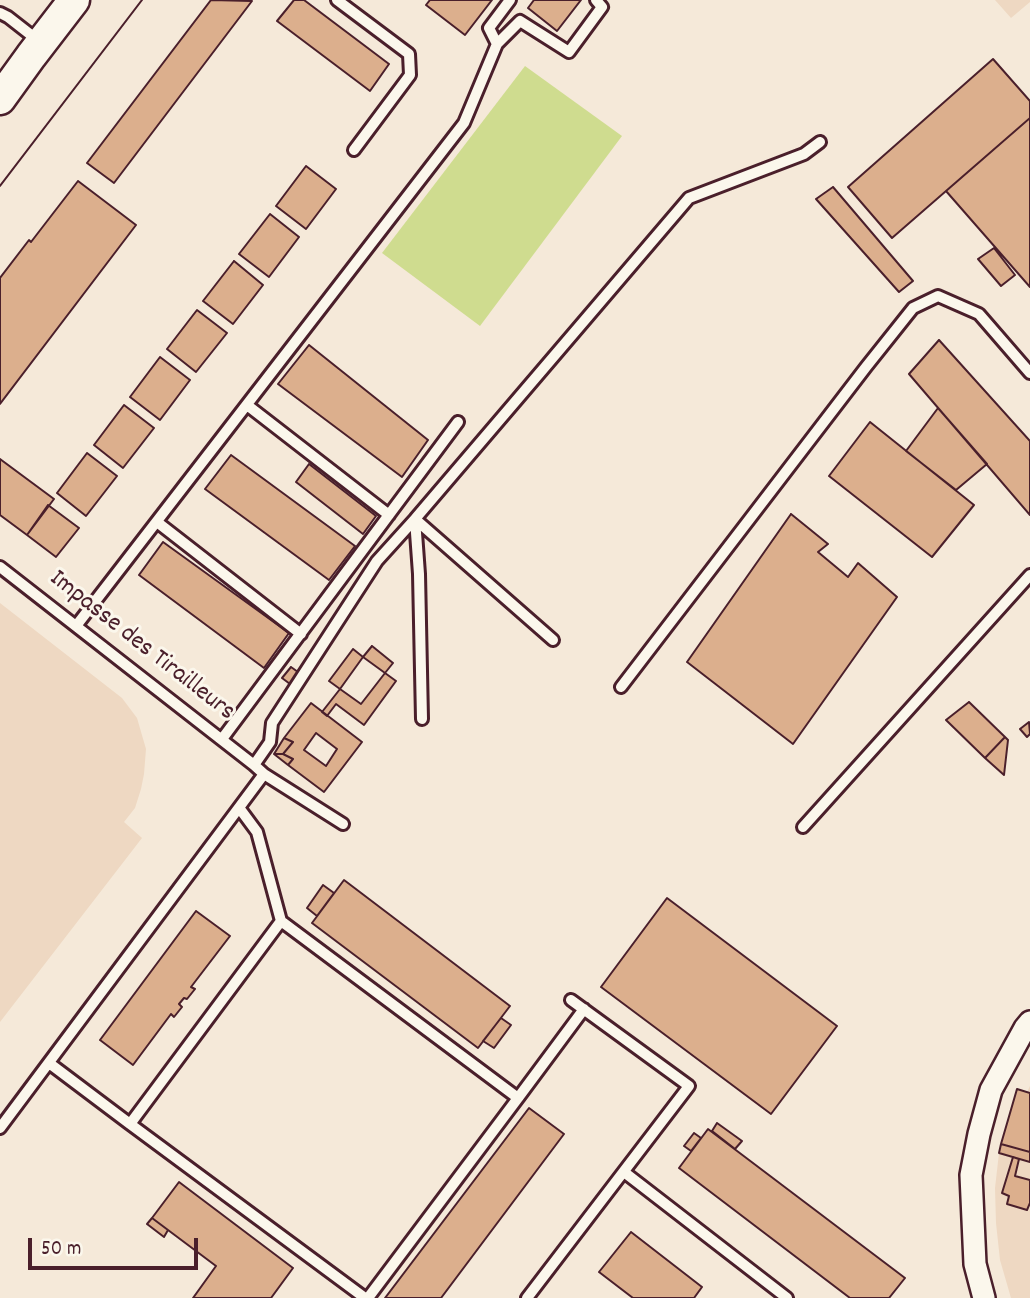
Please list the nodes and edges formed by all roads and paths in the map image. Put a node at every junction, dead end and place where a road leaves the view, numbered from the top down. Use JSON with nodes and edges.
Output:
{"nodes":[{"id":1,"x":74,"y":0,"type":"edge"},
{"id":2,"x":337,"y":0,"type":"edge"},
{"id":3,"x":510,"y":0,"type":"edge"},
{"id":4,"x":596,"y":0,"type":"edge"},
{"id":5,"x":0,"y":13,"type":"edge"},
{"id":6,"x":41,"y":43,"type":"junction"},
{"id":7,"x":497,"y":44,"type":"junction"},
{"id":8,"x":0,"y":99,"type":"edge"},
{"id":9,"x":820,"y":142,"type":"dead end"},
{"id":10,"x":354,"y":150,"type":"dead end"},
{"id":11,"x":1030,"y":373,"type":"edge"},
{"id":12,"x":247,"y":405,"type":"junction"},
{"id":13,"x":458,"y":422,"type":"dead end"},
{"id":14,"x":389,"y":515,"type":"junction"},
{"id":15,"x":415,"y":519,"type":"junction"},
{"id":16,"x":157,"y":522,"type":"junction"},
{"id":17,"x":0,"y":567,"type":"edge"},
{"id":18,"x":1030,"y":575,"type":"edge"},
{"id":19,"x":76,"y":626,"type":"junction"},
{"id":20,"x":300,"y":634,"type":"junction"},
{"id":21,"x":553,"y":640,"type":"dead end"},
{"id":22,"x":621,"y":687,"type":"dead end"},
{"id":23,"x":422,"y":719,"type":"dead end"},
{"id":24,"x":222,"y":739,"type":"junction"},
{"id":25,"x":254,"y":765,"type":"junction"},
{"id":26,"x":264,"y":774,"type":"junction"},
{"id":27,"x":240,"y":809,"type":"junction"},
{"id":28,"x":343,"y":824,"type":"dead end"},
{"id":29,"x":803,"y":827,"type":"dead end"},
{"id":30,"x":281,"y":922,"type":"junction"},
{"id":31,"x":571,"y":1000,"type":"dead end"},
{"id":32,"x":584,"y":1009,"type":"junction"},
{"id":33,"x":1028,"y":1028,"type":"edge"},
{"id":34,"x":48,"y":1063,"type":"junction"},
{"id":35,"x":518,"y":1098,"type":"junction"},
{"id":36,"x":130,"y":1124,"type":"junction"},
{"id":37,"x":0,"y":1128,"type":"edge"},
{"id":38,"x":624,"y":1172,"type":"junction"},
{"id":39,"x":366,"y":1298,"type":"edge"},
{"id":40,"x":527,"y":1298,"type":"edge"},
{"id":41,"x":788,"y":1298,"type":"edge"},
{"id":42,"x":984,"y":1298,"type":"edge"}],
"edges":[{"from":1,"to":6,"type":"main road"},
{"from":2,"to":10,"type":"lane"},
{"from":3,"to":7,"type":"lane"},
{"from":4,"to":7,"type":"lane"},
{"from":5,"to":6,"type":"lane"},
{"from":6,"to":8,"type":"main road"},
{"from":7,"to":12,"type":"lane"},
{"from":9,"to":15,"type":"lane"},
{"from":11,"to":22,"type":"lane"},
{"from":12,"to":14,"type":"lane"},
{"from":12,"to":16,"type":"lane"},
{"from":13,"to":14,"type":"lane"},
{"from":14,"to":20,"type":"lane"},
{"from":15,"to":21,"type":"lane"},
{"from":15,"to":23,"type":"lane"},
{"from":15,"to":25,"type":"lane"},
{"from":16,"to":19,"type":"lane"},
{"from":16,"to":20,"type":"lane"},
{"from":17,"to":19,"type":"lane","name":"Impasse des Tirailleurs"},
{"from":18,"to":29,"type":"lane"},
{"from":19,"to":24,"type":"lane","name":"Impasse des Tirailleurs"},
{"from":20,"to":24,"type":"lane"},
{"from":24,"to":25,"type":"lane","name":"Impasse des Tirailleurs"},
{"from":25,"to":26,"type":"lane","name":"Impasse des Tirailleurs"},
{"from":26,"to":27,"type":"lane"},
{"from":26,"to":28,"type":"lane","name":"Impasse des Tirailleurs"},
{"from":27,"to":30,"type":"lane"},
{"from":27,"to":34,"type":"lane"},
{"from":30,"to":35,"type":"lane"},
{"from":30,"to":36,"type":"lane"},
{"from":31,"to":32,"type":"lane"},
{"from":32,"to":35,"type":"lane"},
{"from":32,"to":38,"type":"lane"},
{"from":33,"to":42,"type":"street"},
{"from":34,"to":36,"type":"lane"},
{"from":34,"to":37,"type":"lane"},
{"from":35,"to":39,"type":"lane"},
{"from":36,"to":39,"type":"lane"},
{"from":38,"to":40,"type":"lane"},
{"from":38,"to":41,"type":"lane"}]}
